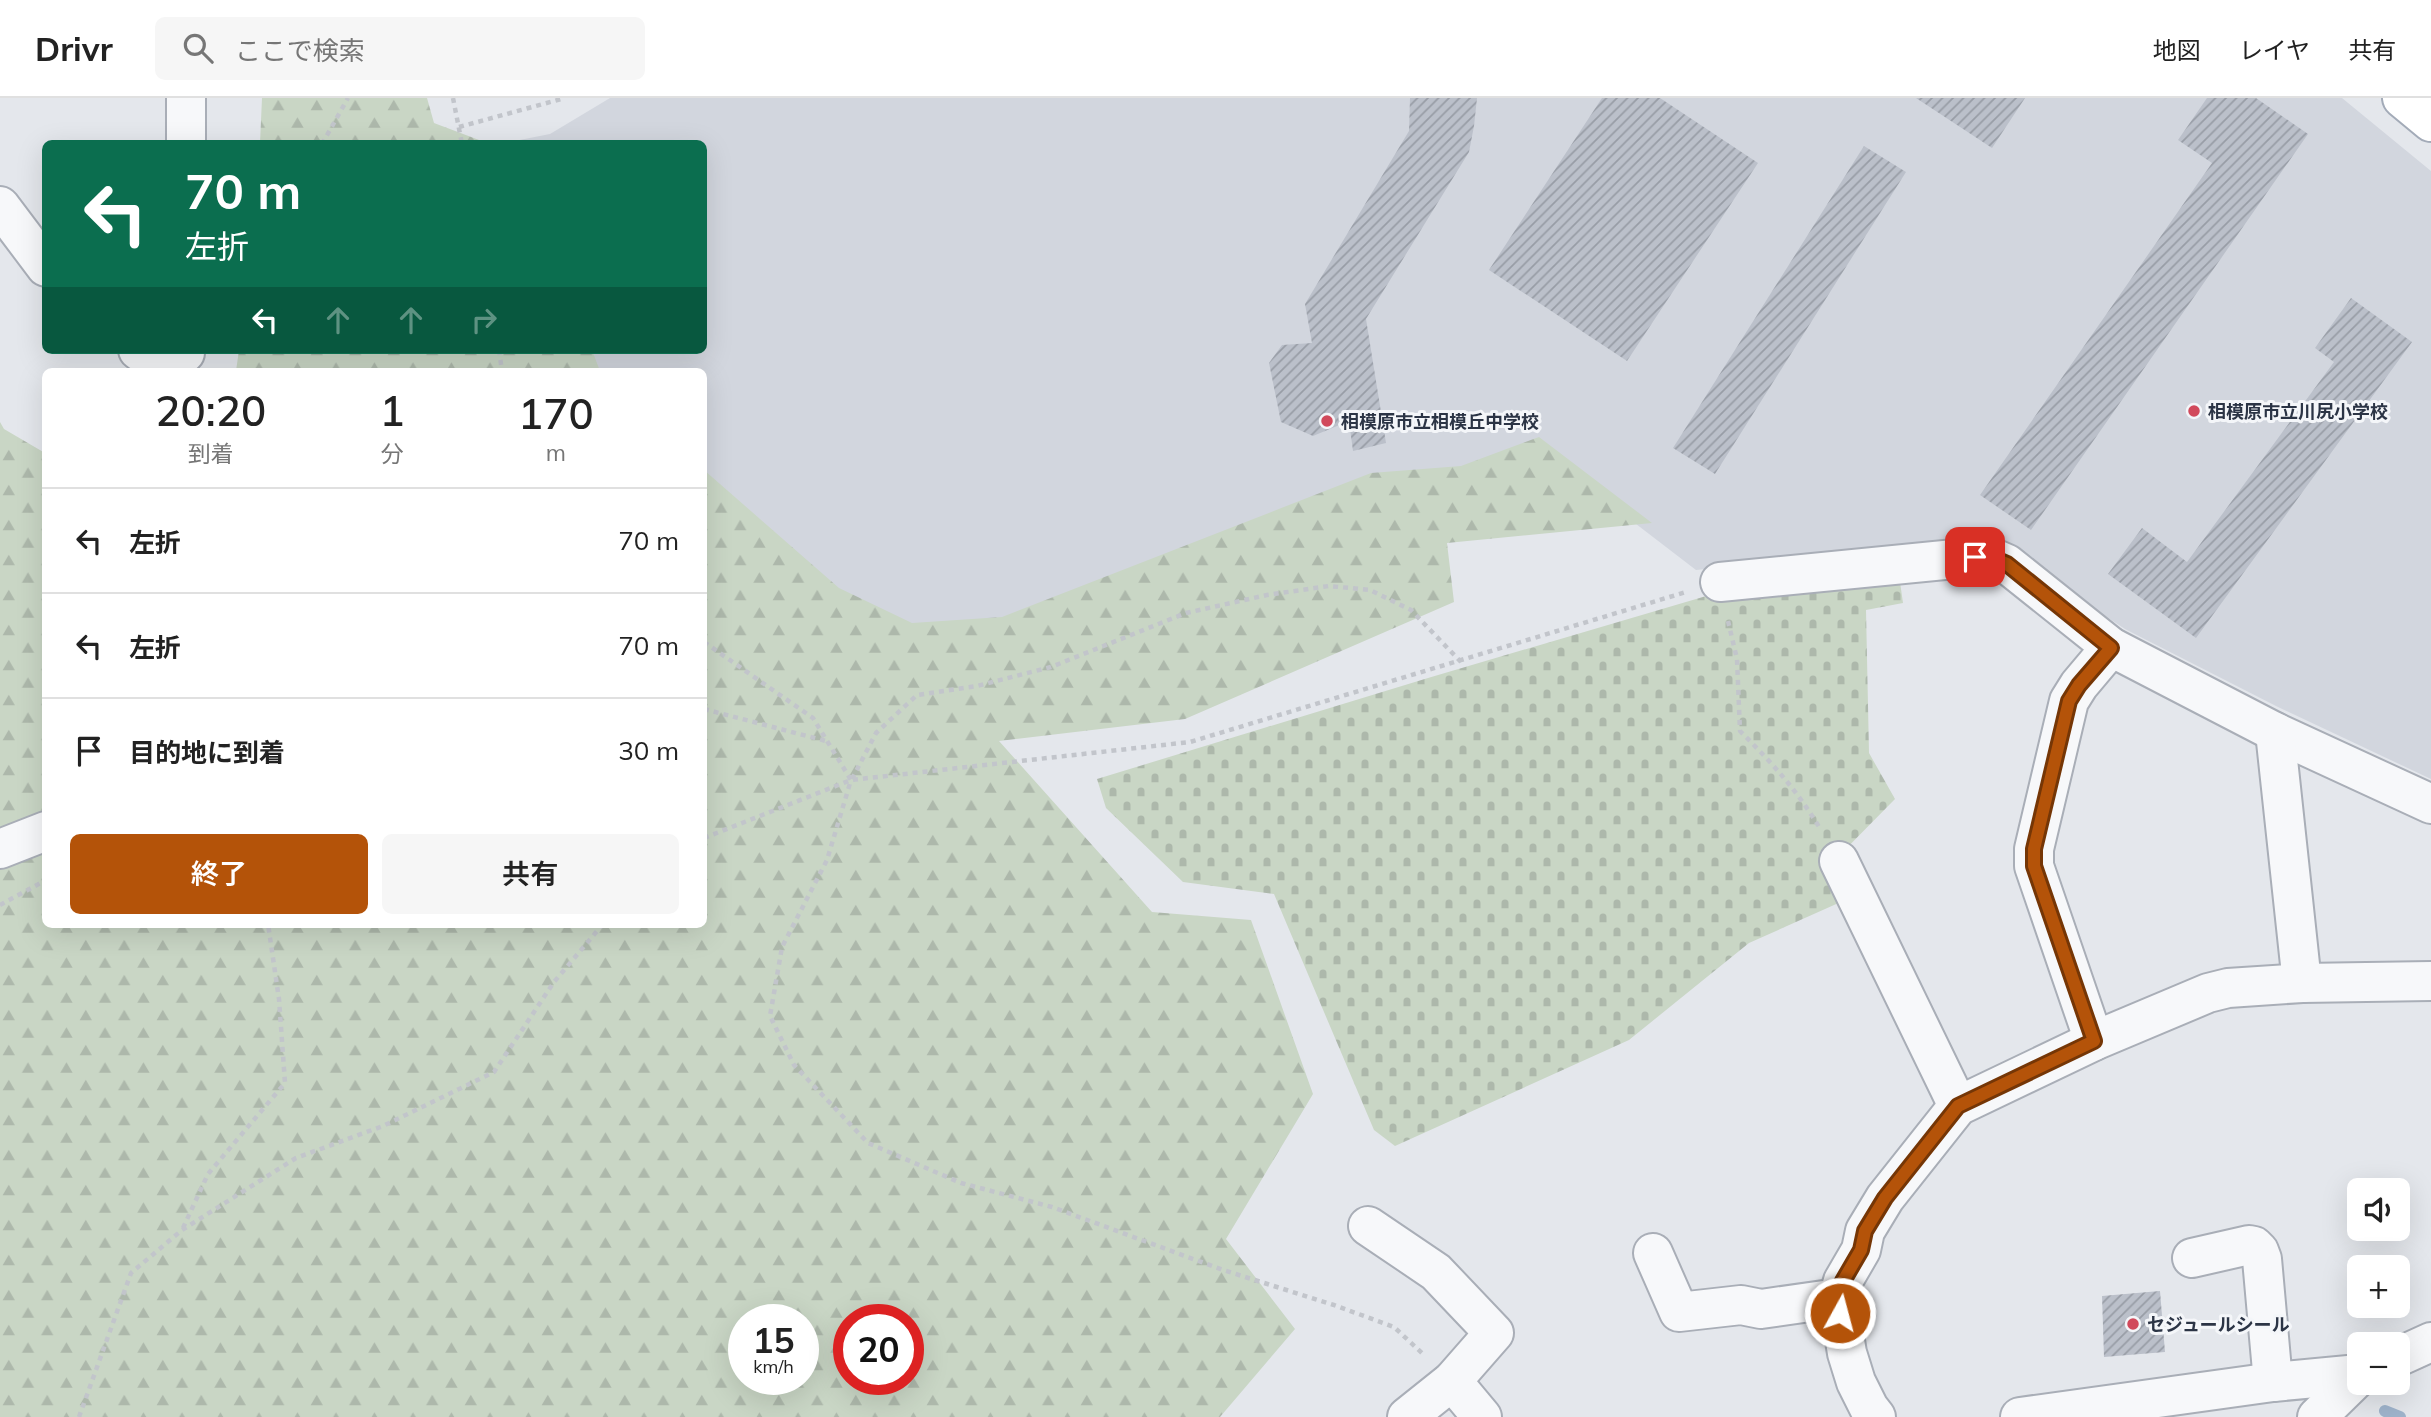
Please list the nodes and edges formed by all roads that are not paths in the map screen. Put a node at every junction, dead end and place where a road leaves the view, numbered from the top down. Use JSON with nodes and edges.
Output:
{"nodes":[{"id":1,"x":186,"y":98,"type":"edge"},
{"id":2,"x":2402,"y":98,"type":"edge"},
{"id":3,"x":2431,"y":122,"type":"edge"},
{"id":4,"x":186,"y":140,"type":"edge"},
{"id":5,"x":0,"y":206,"type":"edge"},
{"id":6,"x":42,"y":262,"type":"edge"},
{"id":7,"x":143,"y":354,"type":"edge"},
{"id":8,"x":185,"y":358,"type":"edge"},
{"id":9,"x":169,"y":368,"type":"edge"},
{"id":10,"x":169,"y":368,"type":"edge"},
{"id":11,"x":1720,"y":582,"type":"road end"},
{"id":12,"x":2111,"y":648,"type":"junction"},
{"id":13,"x":2275,"y":732,"type":"junction"},
{"id":14,"x":2431,"y":804,"type":"edge"},
{"id":15,"x":42,"y":833,"type":"edge"},
{"id":16,"x":0,"y":849,"type":"edge"},
{"id":17,"x":1839,"y":861,"type":"road end"},
{"id":18,"x":2431,"y":981,"type":"edge"},
{"id":19,"x":2302,"y":982,"type":"junction"},
{"id":20,"x":2094,"y":1041,"type":"junction"},
{"id":21,"x":1958,"y":1106,"type":"junction"},
{"id":22,"x":1368,"y":1226,"type":"dead end"},
{"id":23,"x":1653,"y":1254,"type":"dead end"},
{"id":24,"x":2192,"y":1258,"type":"dead end"},
{"id":25,"x":1838,"y":1298,"type":"junction"},
{"id":26,"x":2431,"y":1342,"type":"edge"},
{"id":27,"x":2410,"y":1352,"type":"edge"},
{"id":28,"x":2347,"y":1376,"type":"edge"},
{"id":29,"x":1452,"y":1381,"type":"junction"},
{"id":30,"x":2273,"y":1382,"type":"junction"},
{"id":31,"x":2347,"y":1387,"type":"edge"},
{"id":32,"x":1407,"y":1417,"type":"edge"},
{"id":33,"x":1482,"y":1417,"type":"edge"},
{"id":34,"x":1876,"y":1417,"type":"edge"},
{"id":35,"x":2020,"y":1417,"type":"edge"},
{"id":36,"x":2317,"y":1417,"type":"edge"}],
"edges":[{"from":1,"to":4,"type":"street"},
{"from":2,"to":3,"type":"main road"},
{"from":5,"to":6,"type":"street"},
{"from":7,"to":9,"type":"street"},
{"from":8,"to":10,"type":"street"},
{"from":11,"to":12,"type":"street"},
{"from":12,"to":13,"type":"street"},
{"from":12,"to":20,"type":"street"},
{"from":13,"to":14,"type":"street"},
{"from":13,"to":19,"type":"street"},
{"from":15,"to":16,"type":"street"},
{"from":17,"to":21,"type":"street"},
{"from":18,"to":19,"type":"street"},
{"from":19,"to":20,"type":"street"},
{"from":20,"to":21,"type":"street"},
{"from":21,"to":25,"type":"street"},
{"from":22,"to":29,"type":"street"},
{"from":23,"to":25,"type":"street"},
{"from":24,"to":30,"type":"street"},
{"from":25,"to":34,"type":"street"},
{"from":26,"to":27,"type":"street"},
{"from":28,"to":30,"type":"street"},
{"from":29,"to":32,"type":"street"},
{"from":29,"to":33,"type":"street"},
{"from":30,"to":35,"type":"street"},
{"from":31,"to":36,"type":"street"}]}
